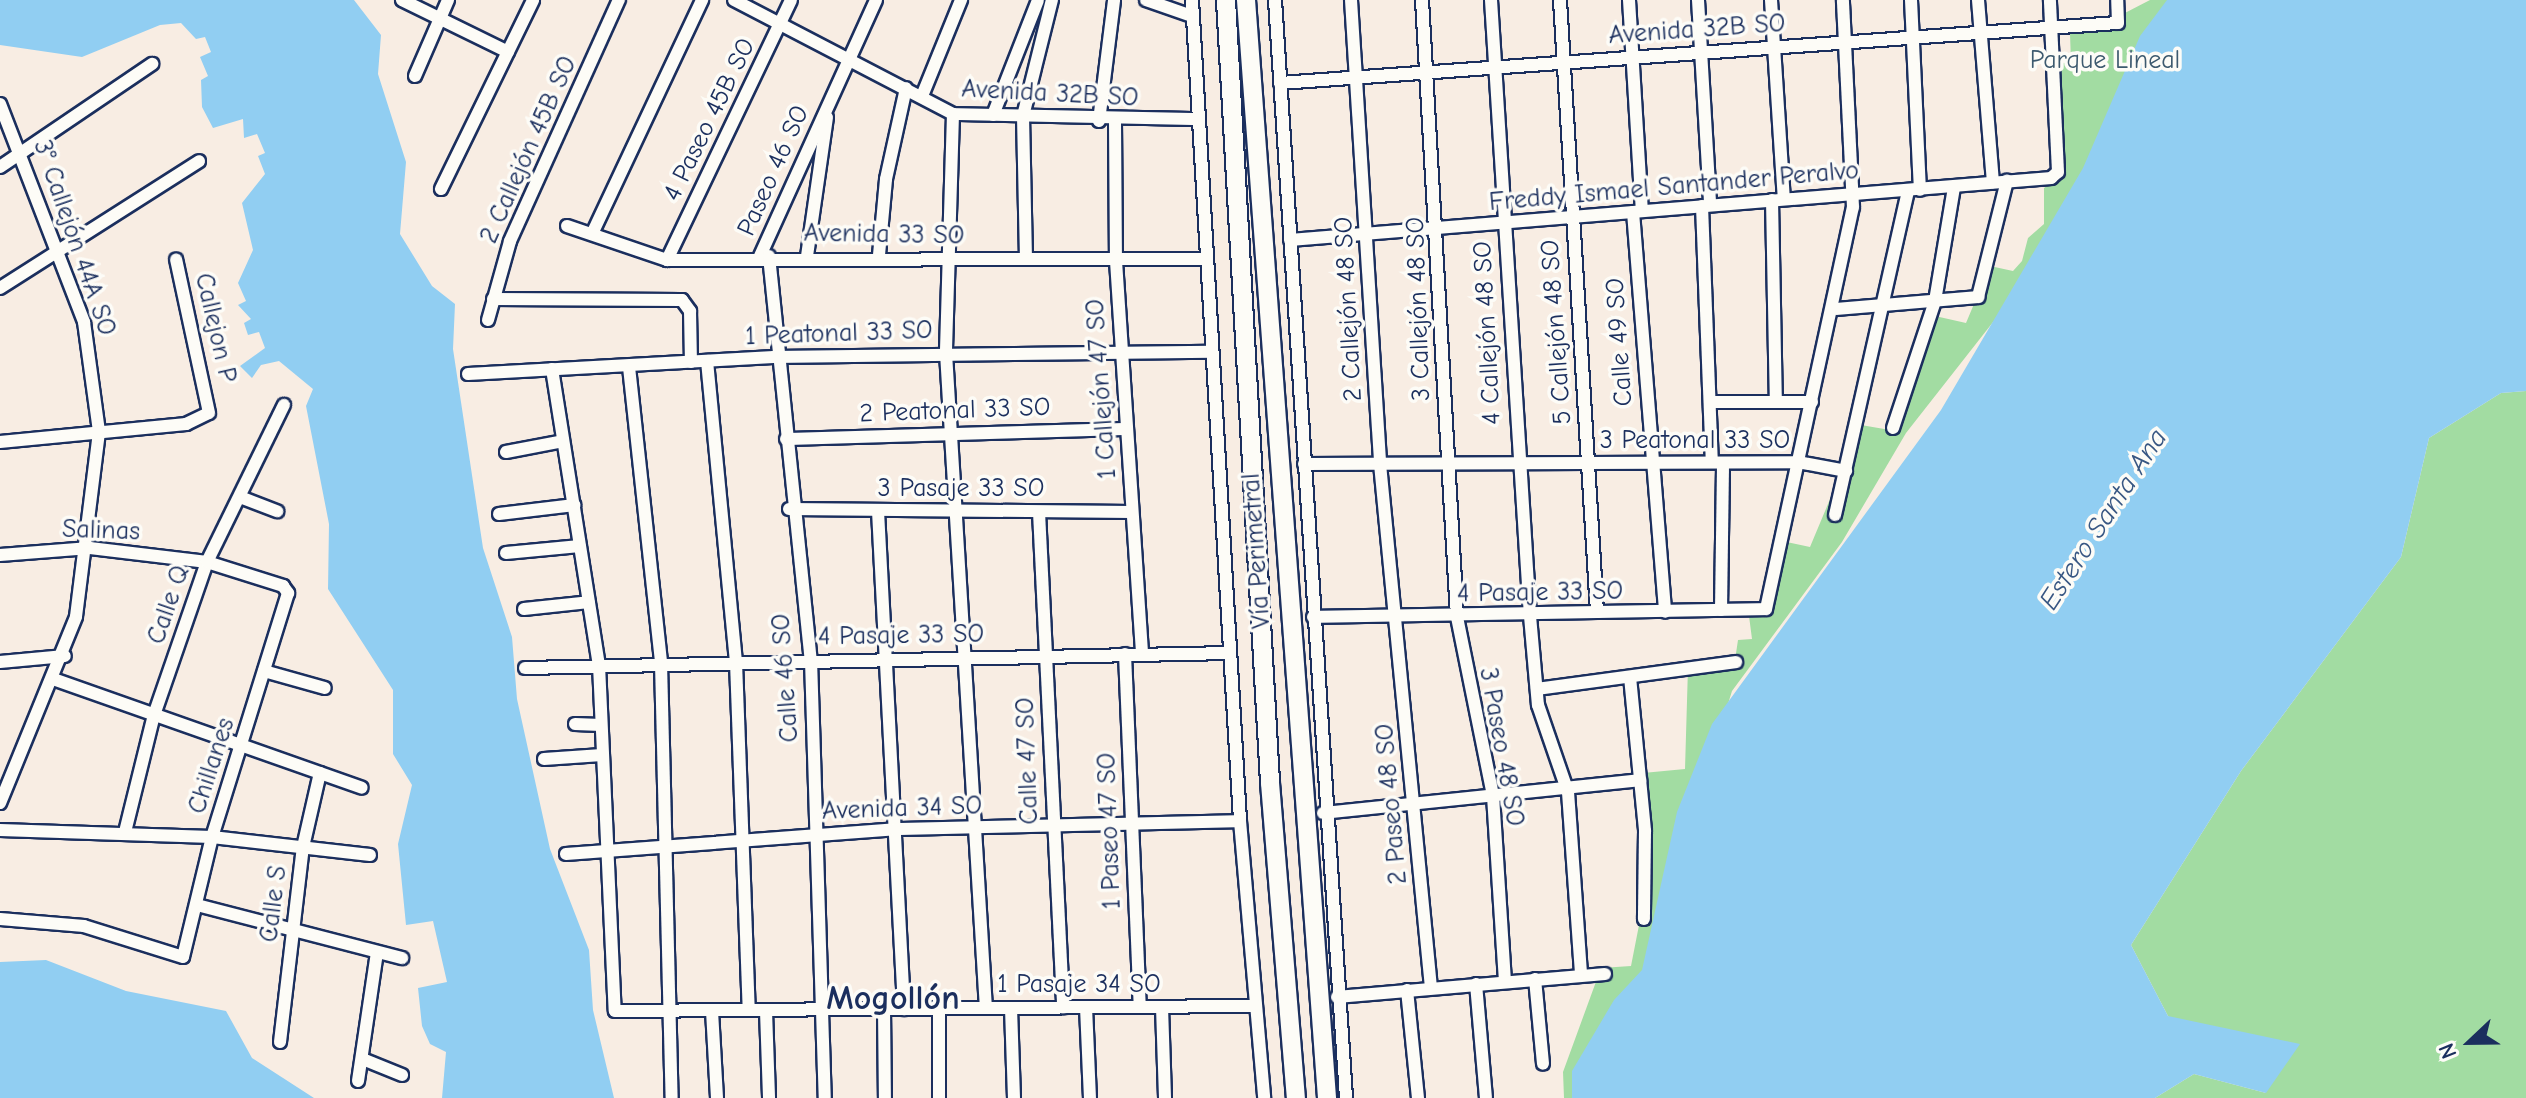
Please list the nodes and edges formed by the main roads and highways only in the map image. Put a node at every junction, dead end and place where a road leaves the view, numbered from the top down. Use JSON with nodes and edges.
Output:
{"nodes":[{"id":1,"x":1226,"y":0,"type":"edge"},
{"id":2,"x":1246,"y":0,"type":"edge"},
{"id":3,"x":1298,"y":780,"type":"junction"},
{"id":4,"x":1270,"y":783,"type":"junction"},
{"id":5,"x":1296,"y":1098,"type":"edge"},
{"id":6,"x":1327,"y":1098,"type":"edge"}],
"edges":[{"from":1,"to":4,"type":"highway","name":"Vía Perimetral"},
{"from":2,"to":3,"type":"highway","name":"Vía Perimetral"},
{"from":3,"to":4,"type":"highway"},
{"from":3,"to":6,"type":"highway","name":"Vía Perimetral"},
{"from":4,"to":5,"type":"highway","name":"Vía Perimetral"}]}
